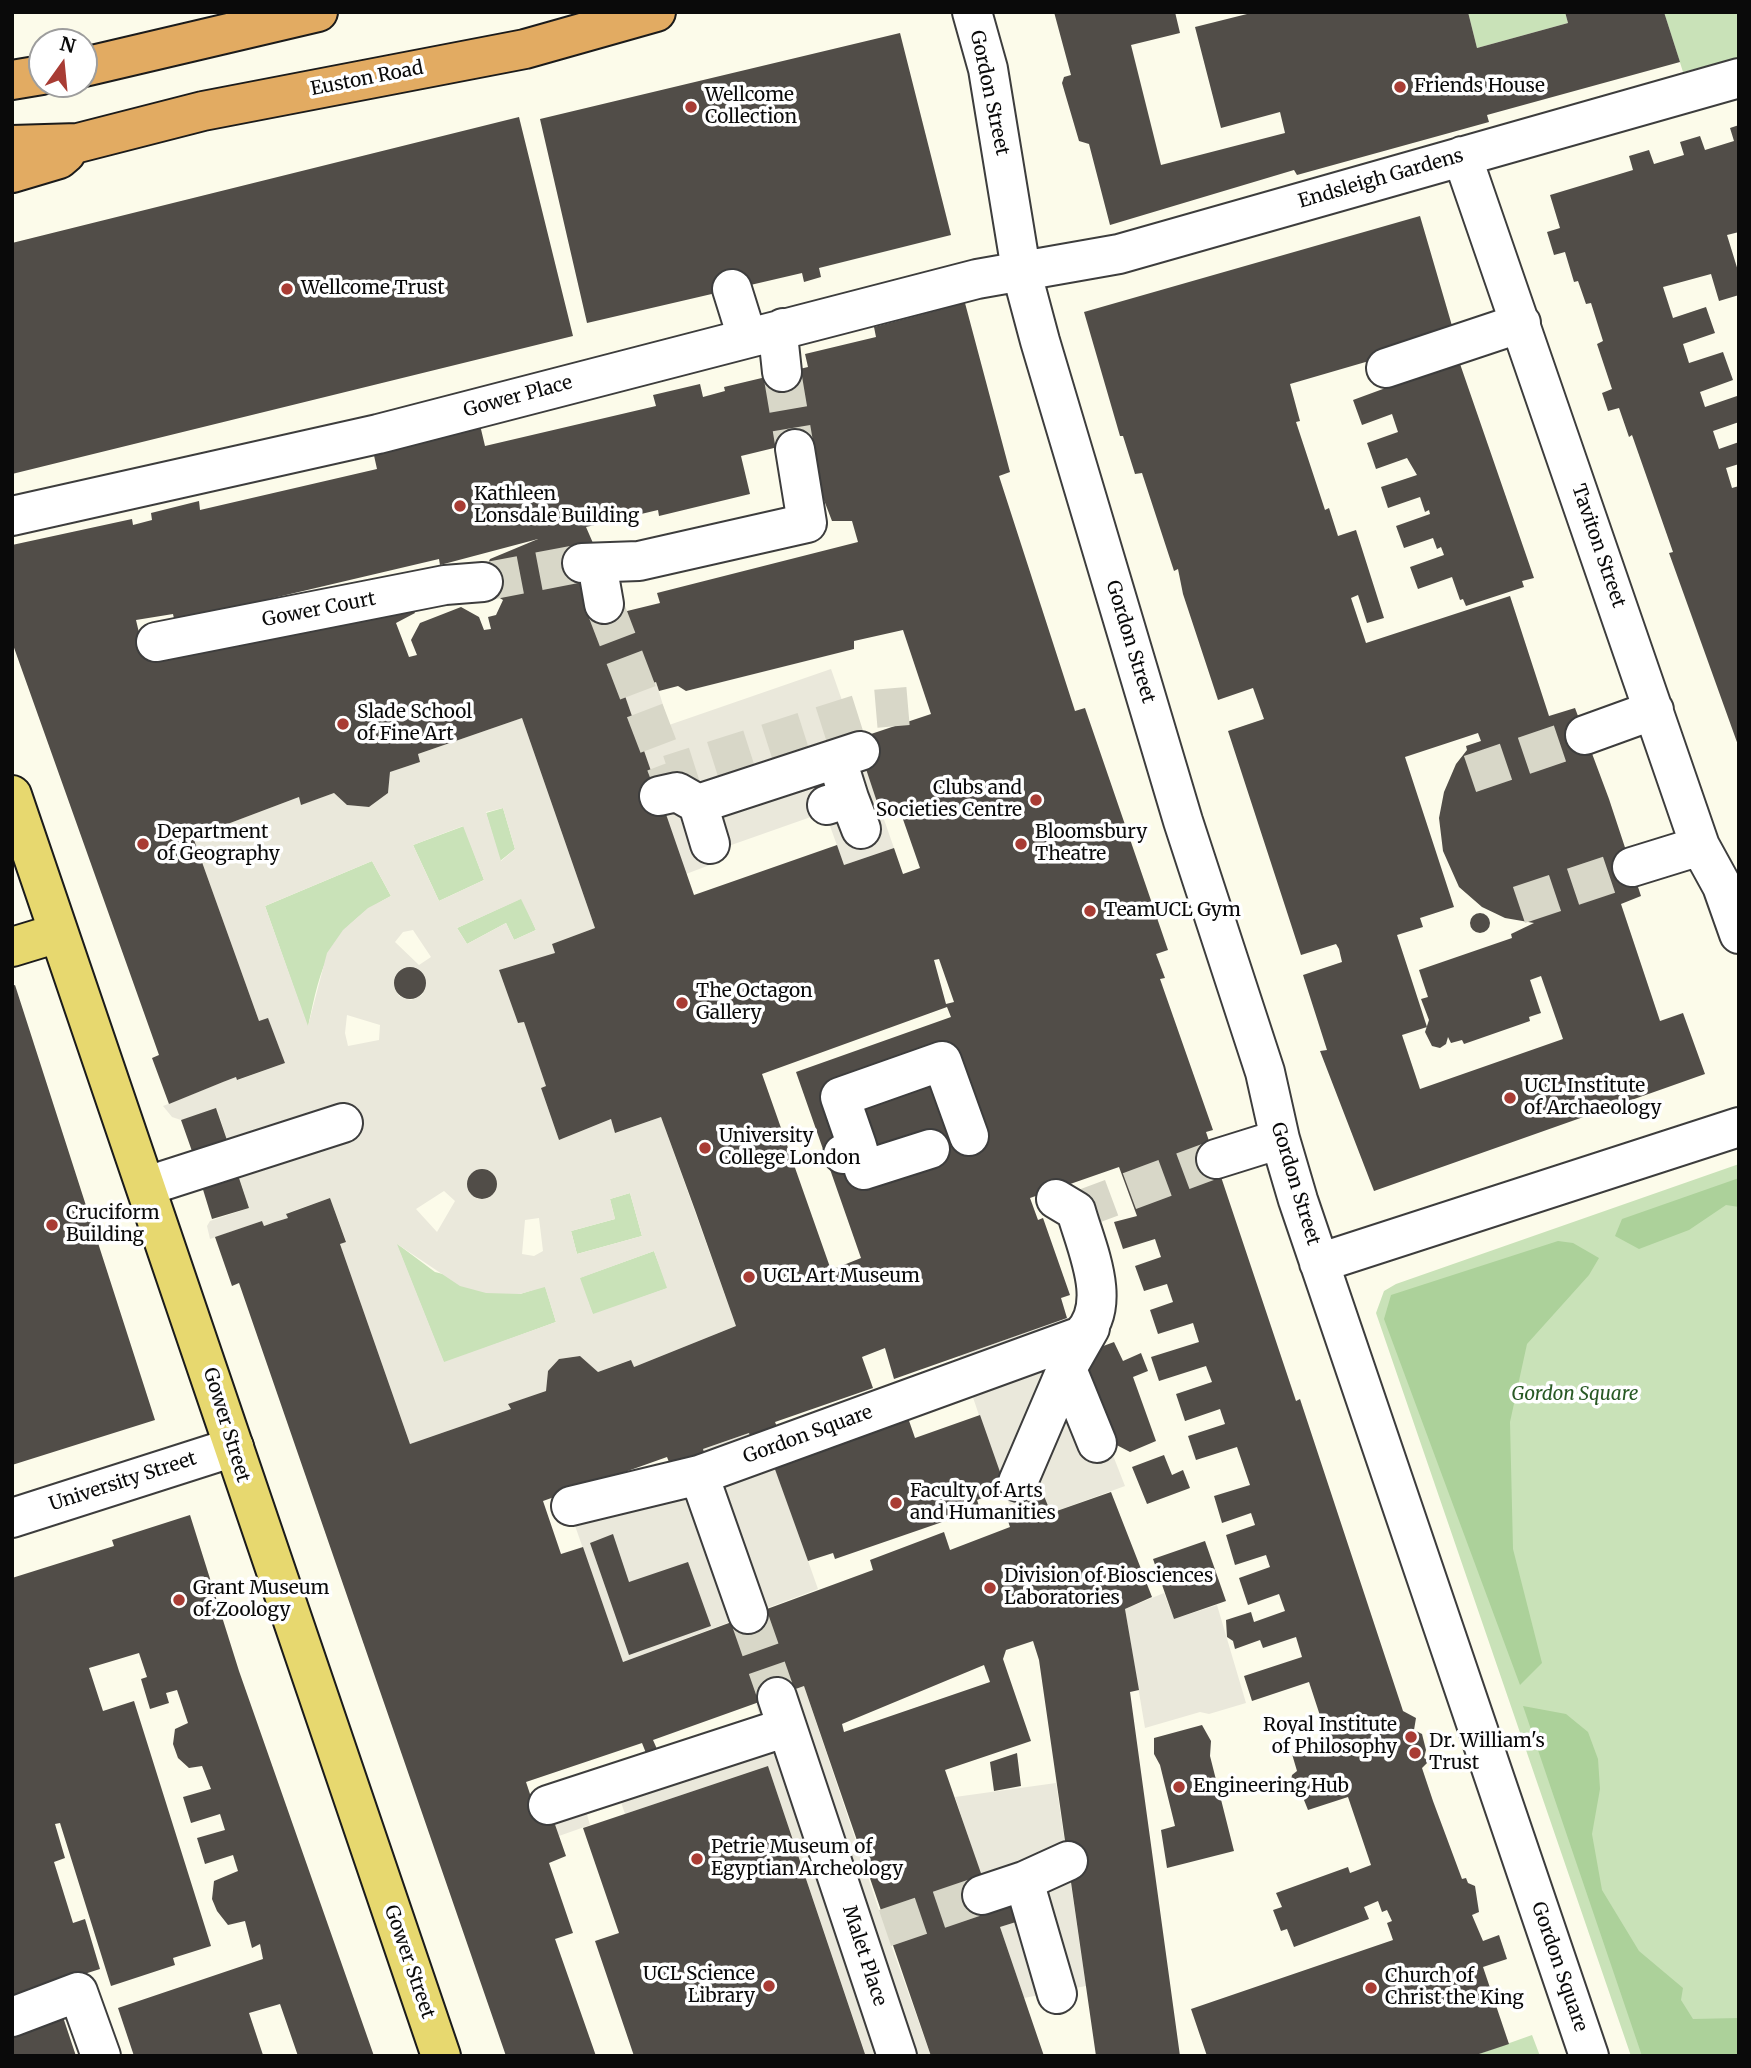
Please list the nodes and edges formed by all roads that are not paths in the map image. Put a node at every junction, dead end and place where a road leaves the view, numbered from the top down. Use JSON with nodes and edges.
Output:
{"nodes":[{"id":1,"x":318,"y":12,"type":"edge"},
{"id":2,"x":656,"y":12,"type":"edge"},
{"id":3,"x":972,"y":12,"type":"edge"},
{"id":4,"x":98,"y":64,"type":"edge"},
{"id":5,"x":1739,"y":78,"type":"edge"},
{"id":6,"x":78,"y":143,"type":"junction"},
{"id":7,"x":12,"y":145,"type":"edge"},
{"id":8,"x":1462,"y":156,"type":"junction"},
{"id":9,"x":12,"y":173,"type":"edge"},
{"id":10,"x":1021,"y":270,"type":"junction"},
{"id":11,"x":732,"y":289,"type":"dead end"},
{"id":12,"x":1521,"y":323,"type":"junction"},
{"id":13,"x":765,"y":332,"type":"junction"},
{"id":14,"x":1385,"y":368,"type":"dead end"},
{"id":15,"x":782,"y":372,"type":"tunnel mouth"},
{"id":16,"x":795,"y":449,"type":"tunnel mouth"},
{"id":17,"x":12,"y":516,"type":"edge"},
{"id":18,"x":483,"y":582,"type":"tunnel mouth"},
{"id":19,"x":604,"y":604,"type":"tunnel mouth"},
{"id":20,"x":156,"y":642,"type":"dead end"},
{"id":21,"x":1654,"y":710,"type":"junction"},
{"id":22,"x":1585,"y":735,"type":"tunnel mouth"},
{"id":23,"x":12,"y":795,"type":"edge"},
{"id":24,"x":855,"y":826,"type":"dead end"},
{"id":25,"x":710,"y":844,"type":"dead end"},
{"id":26,"x":1700,"y":846,"type":"junction"},
{"id":27,"x":1632,"y":867,"type":"tunnel mouth"},
{"id":28,"x":58,"y":933,"type":"junction"},
{"id":29,"x":1739,"y":934,"type":"edge"},
{"id":30,"x":12,"y":947,"type":"edge"},
{"id":31,"x":343,"y":1123,"type":"dead end"},
{"id":32,"x":1739,"y":1127,"type":"edge"},
{"id":33,"x":1280,"y":1139,"type":"junction"},
{"id":34,"x":850,"y":1150,"type":"joint"},
{"id":35,"x":1216,"y":1159,"type":"tunnel mouth"},
{"id":36,"x":147,"y":1186,"type":"junction"},
{"id":37,"x":1056,"y":1199,"type":"dead end"},
{"id":38,"x":1319,"y":1263,"type":"junction"},
{"id":39,"x":1071,"y":1348,"type":"junction"},
{"id":40,"x":1097,"y":1443,"type":"dead end"},
{"id":41,"x":233,"y":1447,"type":"junction"},
{"id":42,"x":699,"y":1475,"type":"junction"},
{"id":43,"x":1018,"y":1482,"type":"dead end"},
{"id":44,"x":571,"y":1506,"type":"dead end"},
{"id":45,"x":12,"y":1518,"type":"edge"},
{"id":46,"x":748,"y":1614,"type":"tunnel mouth"},
{"id":47,"x":548,"y":1805,"type":"dead end"},
{"id":48,"x":1068,"y":1861,"type":"dead end"},
{"id":49,"x":1024,"y":1881,"type":"junction"},
{"id":50,"x":982,"y":1895,"type":"tunnel mouth"},
{"id":51,"x":1057,"y":1994,"type":"dead end"},
{"id":52,"x":12,"y":2017,"type":"edge"},
{"id":53,"x":101,"y":2056,"type":"edge"},
{"id":54,"x":441,"y":2056,"type":"edge"},
{"id":55,"x":897,"y":2056,"type":"edge"},
{"id":56,"x":1589,"y":2056,"type":"edge"}],
"edges":[{"from":1,"to":4,"type":"highway"},
{"from":2,"to":6,"type":"highway","name":"Euston Road"},
{"from":3,"to":10,"type":"street","name":"Gordon Street"},
{"from":5,"to":8,"type":"street","name":"Endsleigh Gardens"},
{"from":6,"to":7,"type":"highway"},
{"from":6,"to":9,"type":"highway"},
{"from":8,"to":10,"type":"street","name":"Endsleigh Gardens"},
{"from":8,"to":12,"type":"street","name":"Taviton Street"},
{"from":10,"to":13,"type":"street","name":"Gower Place"},
{"from":10,"to":33,"type":"street","name":"Gordon Street"},
{"from":11,"to":13,"type":"street"},
{"from":12,"to":14,"type":"street"},
{"from":12,"to":21,"type":"street","name":"Taviton Street"},
{"from":13,"to":15,"type":"street"},
{"from":13,"to":17,"type":"street","name":"Gower Place"},
{"from":16,"to":19,"type":"street"},
{"from":18,"to":20,"type":"street","name":"Gower Court"},
{"from":21,"to":22,"type":"street"},
{"from":21,"to":26,"type":"street","name":"Taviton Street"},
{"from":23,"to":28,"type":"main road","name":"Gower Street"},
{"from":24,"to":25,"type":"street"},
{"from":26,"to":27,"type":"street"},
{"from":26,"to":29,"type":"street","name":"Taviton Street"},
{"from":28,"to":30,"type":"main road"},
{"from":28,"to":36,"type":"main road","name":"Gower Street"},
{"from":31,"to":36,"type":"street"},
{"from":32,"to":38,"type":"street"},
{"from":33,"to":35,"type":"street"},
{"from":33,"to":38,"type":"street","name":"Gordon Street"},
{"from":34,"to":34,"type":"street"},
{"from":36,"to":41,"type":"main road","name":"Gower Street"},
{"from":37,"to":39,"type":"street"},
{"from":38,"to":56,"type":"street","name":"Gordon Square"},
{"from":39,"to":40,"type":"street"},
{"from":39,"to":42,"type":"street","name":"Gordon Square"},
{"from":39,"to":43,"type":"street"},
{"from":41,"to":45,"type":"street","name":"University Street"},
{"from":41,"to":54,"type":"main road","name":"Gower Street"},
{"from":42,"to":44,"type":"street","name":"Gordon Square"},
{"from":42,"to":46,"type":"street"},
{"from":47,"to":55,"type":"street","name":"Malet Place"},
{"from":48,"to":49,"type":"street"},
{"from":49,"to":50,"type":"street"},
{"from":49,"to":51,"type":"street"},
{"from":52,"to":53,"type":"street"}]}
